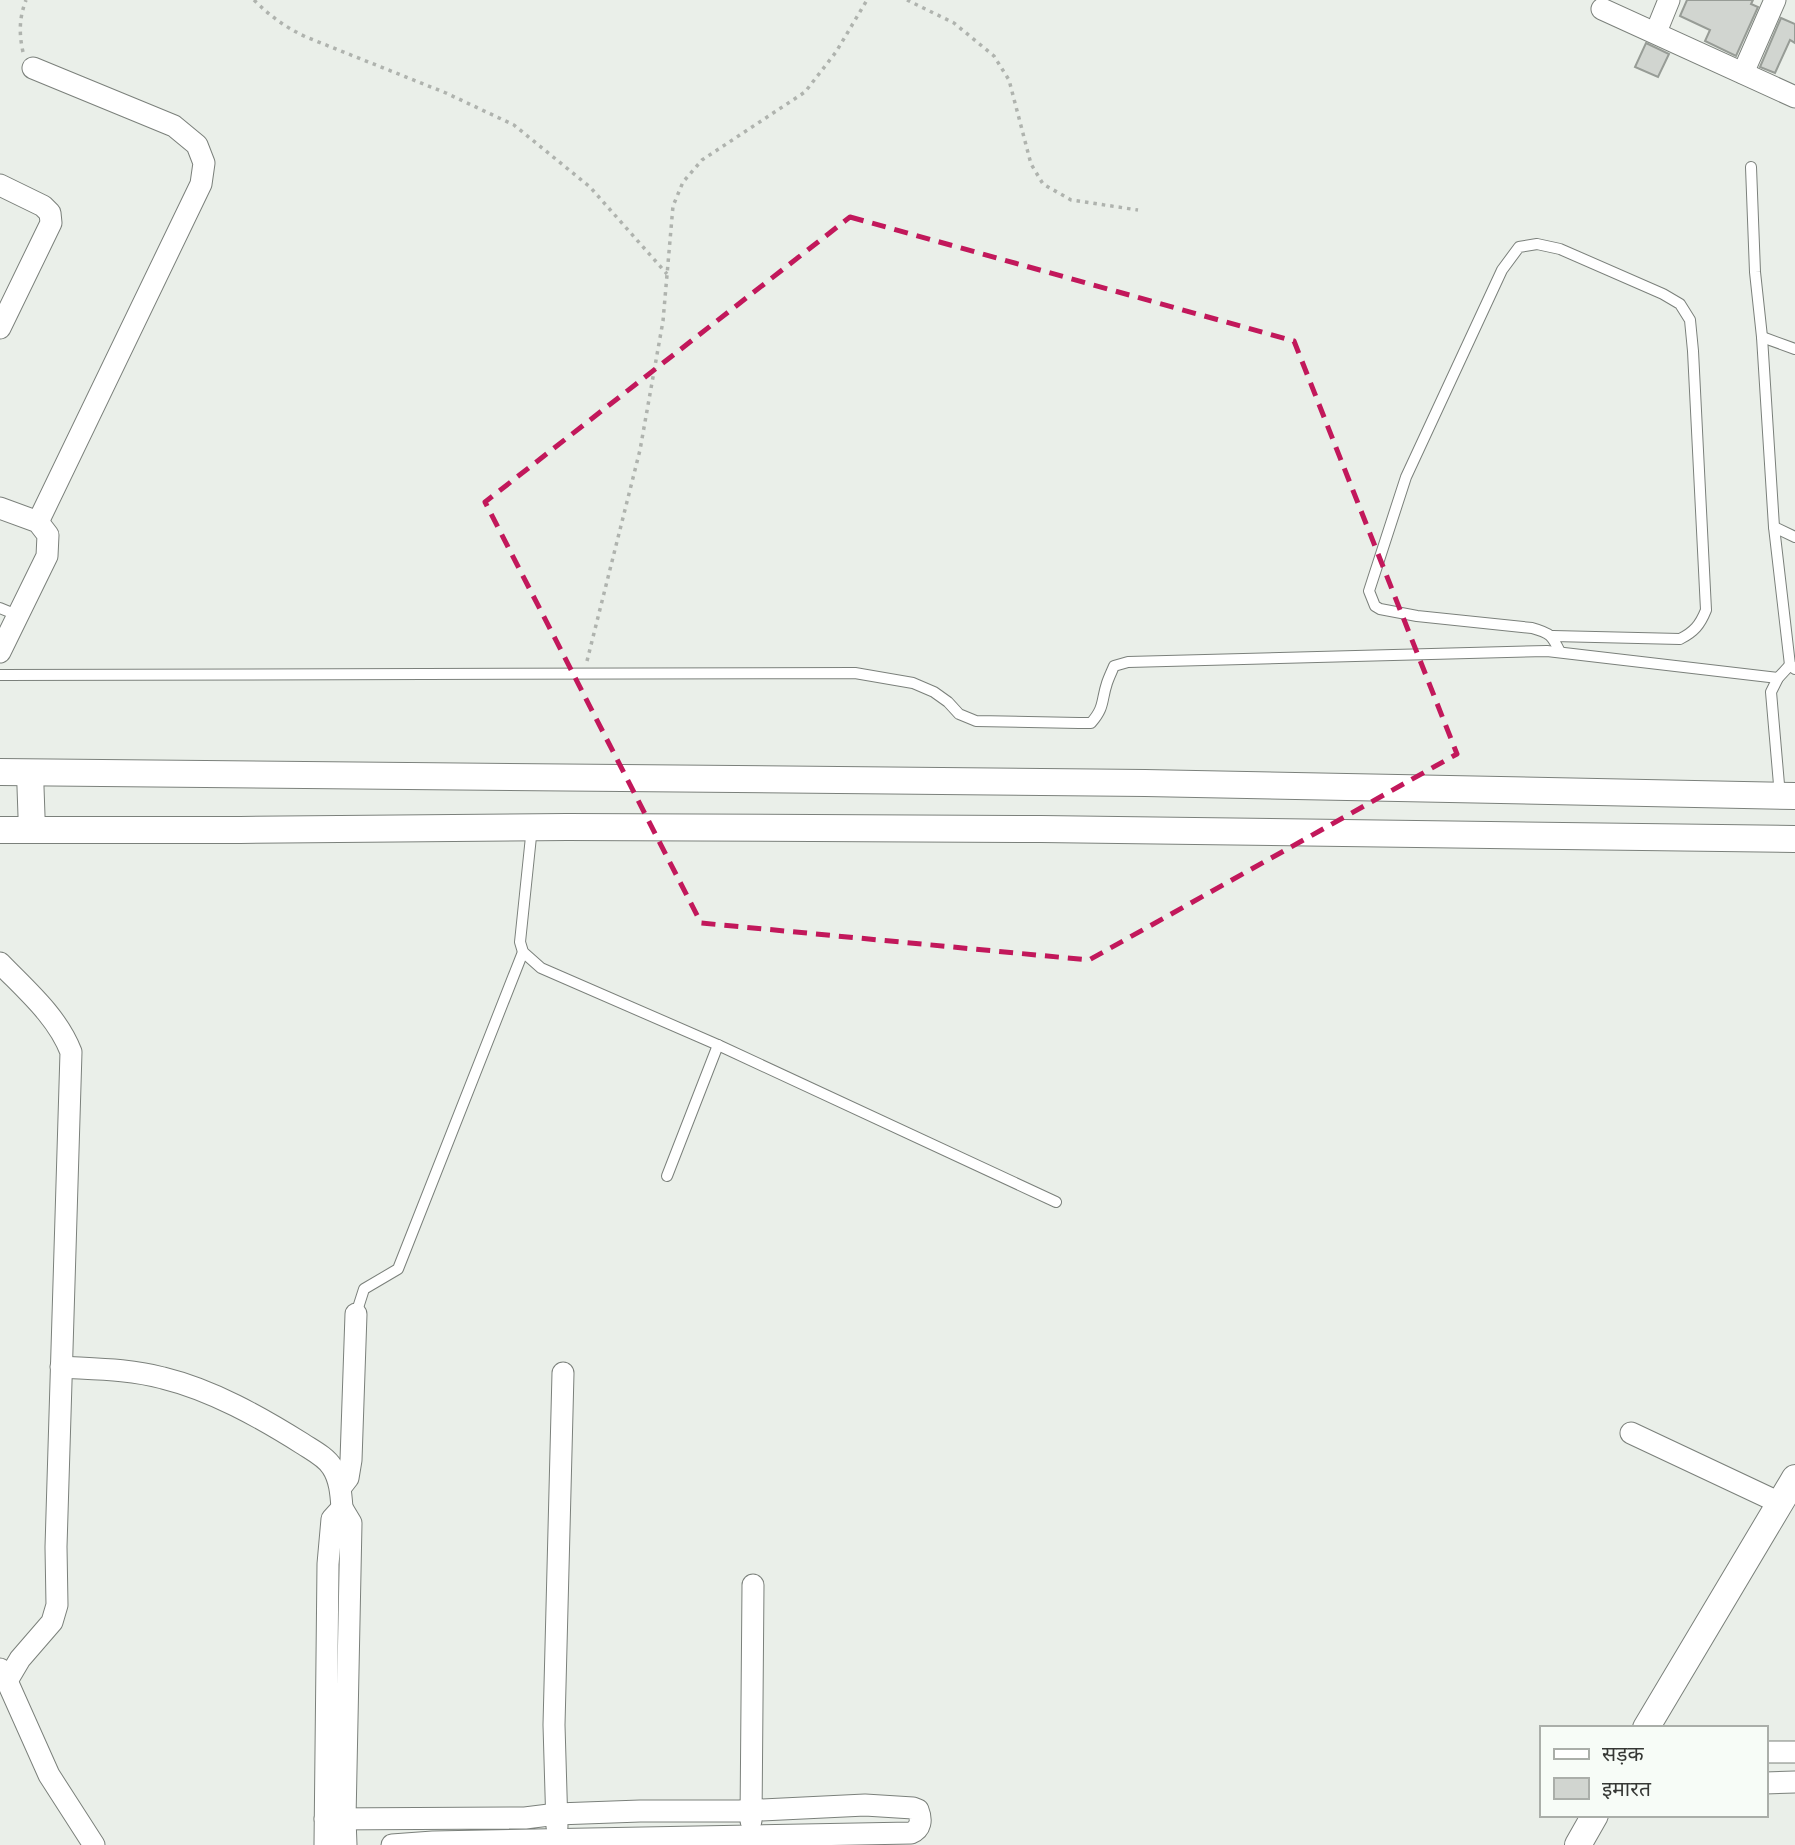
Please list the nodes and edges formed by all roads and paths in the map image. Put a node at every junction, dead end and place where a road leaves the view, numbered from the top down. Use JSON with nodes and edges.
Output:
{"nodes":[{"id":1,"x":26,"y":0,"type":"edge"},
{"id":2,"x":254,"y":0,"type":"edge"},
{"id":3,"x":867,"y":0,"type":"edge"},
{"id":4,"x":907,"y":0,"type":"edge"},
{"id":5,"x":1669,"y":0,"type":"edge"},
{"id":6,"x":1775,"y":0,"type":"edge"},
{"id":7,"x":1602,"y":9,"type":"dead end"},
{"id":8,"x":1656,"y":32,"type":"junction"},
{"id":9,"x":33,"y":68,"type":"joint"},
{"id":10,"x":1743,"y":73,"type":"junction"},
{"id":11,"x":1795,"y":97,"type":"edge"},
{"id":12,"x":1751,"y":166,"type":"dead end"},
{"id":13,"x":0,"y":186,"type":"edge"},
{"id":14,"x":1138,"y":210,"type":"dead end"},
{"id":15,"x":667,"y":274,"type":"junction"},
{"id":16,"x":0,"y":328,"type":"edge"},
{"id":17,"x":1762,"y":337,"type":"junction"},
{"id":18,"x":1795,"y":349,"type":"edge"},
{"id":19,"x":0,"y":508,"type":"edge"},
{"id":20,"x":38,"y":522,"type":"junction"},
{"id":21,"x":1774,"y":527,"type":"junction"},
{"id":22,"x":1795,"y":537,"type":"edge"},
{"id":23,"x":8,"y":611,"type":"edge"},
{"id":24,"x":1553,"y":636,"type":"junction"},
{"id":25,"x":0,"y":652,"type":"edge"},
{"id":26,"x":1560,"y":652,"type":"junction"},
{"id":27,"x":1793,"y":667,"type":"edge"},
{"id":28,"x":584,"y":674,"type":"junction"},
{"id":29,"x":0,"y":675,"type":"edge"},
{"id":30,"x":1778,"y":678,"type":"junction"},
{"id":31,"x":0,"y":772,"type":"edge"},
{"id":32,"x":30,"y":773,"type":"junction"},
{"id":33,"x":1787,"y":796,"type":"edge"},
{"id":34,"x":532,"y":827,"type":"junction"},
{"id":35,"x":0,"y":830,"type":"edge"},
{"id":36,"x":32,"y":830,"type":"junction"},
{"id":37,"x":1795,"y":839,"type":"edge"},
{"id":38,"x":523,"y":952,"type":"junction"},
{"id":39,"x":0,"y":962,"type":"edge"},
{"id":40,"x":718,"y":1045,"type":"junction"},
{"id":41,"x":667,"y":1176,"type":"dead end"},
{"id":42,"x":1056,"y":1202,"type":"dead end"},
{"id":43,"x":356,"y":1314,"type":"joint"},
{"id":44,"x":61,"y":1367,"type":"junction"},
{"id":45,"x":563,"y":1373,"type":"dead end"},
{"id":46,"x":1631,"y":1433,"type":"dead end"},
{"id":47,"x":1795,"y":1478,"type":"edge"},
{"id":48,"x":341,"y":1497,"type":"junction"},
{"id":49,"x":1780,"y":1503,"type":"junction"},
{"id":50,"x":753,"y":1586,"type":"dead end"},
{"id":51,"x":4,"y":1675,"type":"edge"},
{"id":52,"x":1647,"y":1726,"type":"edge"},
{"id":53,"x":1767,"y":1752,"type":"edge"},
{"id":54,"x":1795,"y":1752,"type":"edge"},
{"id":55,"x":1795,"y":1782,"type":"edge"},
{"id":56,"x":1767,"y":1783,"type":"edge"},
{"id":57,"x":751,"y":1810,"type":"junction"},
{"id":58,"x":567,"y":1815,"type":"junction"},
{"id":59,"x":1594,"y":1817,"type":"edge"},
{"id":60,"x":335,"y":1819,"type":"junction"},
{"id":61,"x":751,"y":1837,"type":"junction"},
{"id":62,"x":557,"y":1840,"type":"junction"},
{"id":63,"x":671,"y":1841,"type":"edge"},
{"id":64,"x":580,"y":1842,"type":"edge"},
{"id":65,"x":477,"y":1843,"type":"edge"},
{"id":66,"x":94,"y":1845,"type":"edge"},
{"id":67,"x":325,"y":1845,"type":"edge"},
{"id":68,"x":346,"y":1845,"type":"edge"},
{"id":69,"x":392,"y":1845,"type":"edge"},
{"id":70,"x":1578,"y":1845,"type":"edge"}],
"edges":[{"from":1,"to":9,"type":"path"},
{"from":2,"to":15,"type":"path"},
{"from":3,"to":15,"type":"path"},
{"from":4,"to":14,"type":"path"},
{"from":5,"to":8,"type":"street"},
{"from":6,"to":10,"type":"street"},
{"from":7,"to":8,"type":"street"},
{"from":8,"to":10,"type":"street"},
{"from":9,"to":20,"type":"street"},
{"from":10,"to":11,"type":"street"},
{"from":12,"to":17,"type":"lane"},
{"from":13,"to":16,"type":"street"},
{"from":15,"to":28,"type":"path"},
{"from":17,"to":18,"type":"lane"},
{"from":17,"to":21,"type":"lane"},
{"from":19,"to":20,"type":"street"},
{"from":20,"to":23,"type":"street"},
{"from":21,"to":22,"type":"lane"},
{"from":21,"to":27,"type":"lane"},
{"from":23,"to":25,"type":"street"},
{"from":24,"to":24,"type":"lane"},
{"from":24,"to":26,"type":"lane"},
{"from":26,"to":28,"type":"lane"},
{"from":26,"to":30,"type":"lane"},
{"from":27,"to":30,"type":"lane"},
{"from":28,"to":29,"type":"lane"},
{"from":30,"to":33,"type":"lane"},
{"from":31,"to":32,"type":"street"},
{"from":32,"to":33,"type":"street"},
{"from":32,"to":36,"type":"street"},
{"from":34,"to":36,"type":"street"},
{"from":34,"to":37,"type":"street"},
{"from":34,"to":38,"type":"lane"},
{"from":35,"to":36,"type":"street"},
{"from":38,"to":40,"type":"lane"},
{"from":38,"to":43,"type":"lane"},
{"from":39,"to":44,"type":"street"},
{"from":40,"to":41,"type":"lane"},
{"from":40,"to":42,"type":"lane"},
{"from":43,"to":48,"type":"street"},
{"from":44,"to":48,"type":"street"},
{"from":44,"to":51,"type":"street"},
{"from":45,"to":58,"type":"street"},
{"from":46,"to":49,"type":"street"},
{"from":47,"to":49,"type":"street"},
{"from":48,"to":60,"type":"street"},
{"from":49,"to":52,"type":"street"},
{"from":50,"to":57,"type":"street"},
{"from":51,"to":66,"type":"street"},
{"from":53,"to":54,"type":"street"},
{"from":55,"to":56,"type":"street"},
{"from":57,"to":58,"type":"street"},
{"from":57,"to":61,"type":"street"},
{"from":57,"to":61,"type":"street"},
{"from":58,"to":60,"type":"street"},
{"from":58,"to":62,"type":"street"},
{"from":58,"to":64,"type":"street"},
{"from":59,"to":70,"type":"street"},
{"from":60,"to":67,"type":"street"},
{"from":60,"to":68,"type":"street"},
{"from":61,"to":63,"type":"street"},
{"from":62,"to":64,"type":"street"},
{"from":62,"to":65,"type":"street"},
{"from":63,"to":64,"type":"street"},
{"from":65,"to":69,"type":"street"}]}
